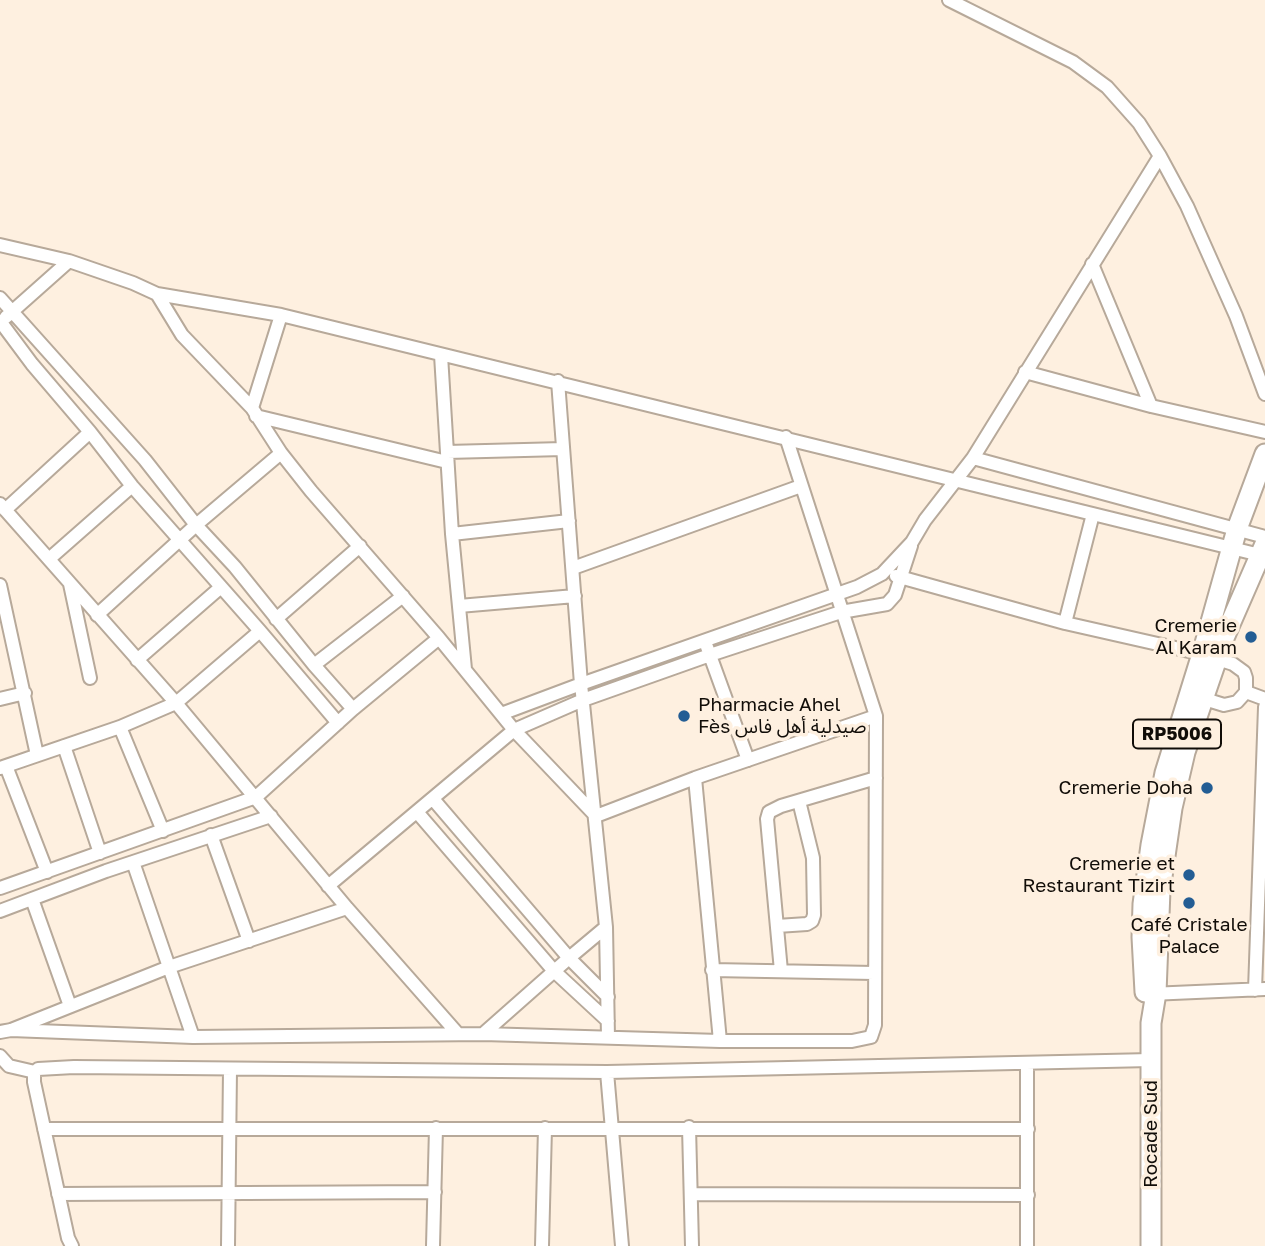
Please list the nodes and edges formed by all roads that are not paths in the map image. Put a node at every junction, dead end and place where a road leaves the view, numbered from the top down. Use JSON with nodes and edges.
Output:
{"nodes":[{"id":1,"x":949,"y":0,"type":"edge"},
{"id":2,"x":1160,"y":156,"type":"junction"},
{"id":3,"x":0,"y":246,"type":"edge"},
{"id":4,"x":69,"y":261,"type":"junction"},
{"id":5,"x":1092,"y":264,"type":"junction"},
{"id":6,"x":157,"y":294,"type":"junction"},
{"id":7,"x":0,"y":298,"type":"edge"},
{"id":8,"x":13,"y":312,"type":"junction"},
{"id":9,"x":282,"y":315,"type":"junction"},
{"id":10,"x":0,"y":322,"type":"edge"},
{"id":11,"x":441,"y":355,"type":"junction"},
{"id":12,"x":1025,"y":372,"type":"junction"},
{"id":13,"x":1261,"y":379,"type":"edge"},
{"id":14,"x":558,"y":381,"type":"junction"},
{"id":15,"x":1265,"y":394,"type":"edge"},
{"id":16,"x":1151,"y":406,"type":"junction"},
{"id":17,"x":254,"y":412,"type":"junction"},
{"id":18,"x":90,"y":432,"type":"junction"},
{"id":19,"x":1265,"y":432,"type":"edge"},
{"id":20,"x":786,"y":438,"type":"junction"},
{"id":21,"x":563,"y":449,"type":"junction"},
{"id":22,"x":281,"y":453,"type":"junction"},
{"id":23,"x":1265,"y":454,"type":"edge"},
{"id":24,"x":447,"y":457,"type":"junction"},
{"id":25,"x":973,"y":458,"type":"junction"},
{"id":26,"x":956,"y":479,"type":"junction"},
{"id":27,"x":132,"y":486,"type":"junction"},
{"id":28,"x":801,"y":486,"type":"junction"},
{"id":29,"x":3,"y":507,"type":"edge"},
{"id":30,"x":1093,"y":514,"type":"junction"},
{"id":31,"x":569,"y":520,"type":"junction"},
{"id":32,"x":196,"y":525,"type":"junction"},
{"id":33,"x":452,"y":534,"type":"junction"},
{"id":34,"x":1234,"y":539,"type":"junction"},
{"id":35,"x":180,"y":541,"type":"junction"},
{"id":36,"x":912,"y":542,"type":"junction"},
{"id":37,"x":1263,"y":545,"type":"edge"},
{"id":38,"x":360,"y":546,"type":"junction"},
{"id":39,"x":49,"y":559,"type":"junction"},
{"id":40,"x":573,"y":568,"type":"junction"},
{"id":41,"x":887,"y":570,"type":"junction"},
{"id":42,"x":901,"y":579,"type":"junction"},
{"id":43,"x":70,"y":583,"type":"junction"},
{"id":44,"x":0,"y":585,"type":"edge"},
{"id":45,"x":221,"y":587,"type":"junction"},
{"id":46,"x":836,"y":594,"type":"junction"},
{"id":47,"x":403,"y":596,"type":"junction"},
{"id":48,"x":575,"y":596,"type":"junction"},
{"id":49,"x":459,"y":606,"type":"junction"},
{"id":50,"x":841,"y":612,"type":"junction"},
{"id":51,"x":97,"y":615,"type":"junction"},
{"id":52,"x":276,"y":619,"type":"junction"},
{"id":53,"x":4,"y":623,"type":"edge"},
{"id":54,"x":1065,"y":623,"type":"junction"},
{"id":55,"x":260,"y":631,"type":"junction"},
{"id":56,"x":439,"y":638,"type":"junction"},
{"id":57,"x":705,"y":640,"type":"junction"},
{"id":58,"x":710,"y":655,"type":"junction"},
{"id":59,"x":1209,"y":657,"type":"junction"},
{"id":60,"x":137,"y":660,"type":"junction"},
{"id":61,"x":314,"y":665,"type":"junction"},
{"id":62,"x":465,"y":670,"type":"junction"},
{"id":63,"x":90,"y":678,"type":"dead end"},
{"id":64,"x":581,"y":684,"type":"junction"},
{"id":65,"x":1246,"y":692,"type":"junction"},
{"id":66,"x":25,"y":693,"type":"junction"},
{"id":67,"x":1196,"y":696,"type":"junction"},
{"id":68,"x":0,"y":699,"type":"edge"},
{"id":69,"x":1265,"y":699,"type":"edge"},
{"id":70,"x":583,"y":701,"type":"junction"},
{"id":71,"x":176,"y":703,"type":"junction"},
{"id":72,"x":1265,"y":707,"type":"edge"},
{"id":73,"x":354,"y":709,"type":"junction"},
{"id":74,"x":501,"y":714,"type":"junction"},
{"id":75,"x":876,"y":716,"type":"junction"},
{"id":76,"x":338,"y":723,"type":"junction"},
{"id":77,"x":120,"y":727,"type":"junction"},
{"id":78,"x":514,"y":730,"type":"junction"},
{"id":79,"x":64,"y":746,"type":"junction"},
{"id":80,"x":37,"y":755,"type":"junction"},
{"id":81,"x":748,"y":760,"type":"junction"},
{"id":82,"x":3,"y":767,"type":"edge"},
{"id":83,"x":695,"y":778,"type":"junction"},
{"id":84,"x":876,"y":778,"type":"junction"},
{"id":85,"x":256,"y":797,"type":"junction"},
{"id":86,"x":433,"y":799,"type":"junction"},
{"id":87,"x":799,"y":801,"type":"junction"},
{"id":88,"x":416,"y":812,"type":"junction"},
{"id":89,"x":271,"y":816,"type":"junction"},
{"id":90,"x":596,"y":816,"type":"junction"},
{"id":91,"x":163,"y":831,"type":"junction"},
{"id":92,"x":211,"y":835,"type":"junction"},
{"id":93,"x":100,"y":853,"type":"junction"},
{"id":94,"x":133,"y":862,"type":"junction"},
{"id":95,"x":47,"y":872,"type":"junction"},
{"id":96,"x":328,"y":886,"type":"junction"},
{"id":97,"x":0,"y":888,"type":"edge"},
{"id":98,"x":32,"y":899,"type":"junction"},
{"id":99,"x":347,"y":908,"type":"junction"},
{"id":100,"x":0,"y":911,"type":"edge"},
{"id":101,"x":777,"y":926,"type":"junction"},
{"id":102,"x":606,"y":928,"type":"junction"},
{"id":103,"x":249,"y":941,"type":"junction"},
{"id":104,"x":569,"y":958,"type":"junction"},
{"id":105,"x":169,"y":967,"type":"junction"},
{"id":106,"x":712,"y":970,"type":"junction"},
{"id":107,"x":554,"y":971,"type":"junction"},
{"id":108,"x":781,"y":971,"type":"junction"},
{"id":109,"x":874,"y":973,"type":"junction"},
{"id":110,"x":1260,"y":990,"type":"edge"},
{"id":111,"x":1150,"y":994,"type":"junction"},
{"id":112,"x":608,"y":997,"type":"junction"},
{"id":113,"x":71,"y":1006,"type":"junction"},
{"id":114,"x":608,"y":1021,"type":"junction"},
{"id":115,"x":6,"y":1031,"type":"edge"},
{"id":116,"x":457,"y":1034,"type":"junction"},
{"id":117,"x":483,"y":1034,"type":"junction"},
{"id":118,"x":193,"y":1037,"type":"junction"},
{"id":119,"x":608,"y":1037,"type":"junction"},
{"id":120,"x":720,"y":1041,"type":"junction"},
{"id":121,"x":0,"y":1056,"type":"edge"},
{"id":122,"x":1151,"y":1060,"type":"junction"},
{"id":123,"x":1027,"y":1064,"type":"junction"},
{"id":124,"x":230,"y":1070,"type":"junction"},
{"id":125,"x":35,"y":1072,"type":"junction"},
{"id":126,"x":607,"y":1072,"type":"junction"},
{"id":127,"x":611,"y":1127,"type":"junction"},
{"id":128,"x":689,"y":1127,"type":"junction"},
{"id":129,"x":436,"y":1128,"type":"junction"},
{"id":130,"x":545,"y":1128,"type":"junction"},
{"id":131,"x":44,"y":1129,"type":"junction"},
{"id":132,"x":229,"y":1129,"type":"junction"},
{"id":133,"x":1028,"y":1129,"type":"junction"},
{"id":134,"x":435,"y":1192,"type":"junction"},
{"id":135,"x":228,"y":1193,"type":"junction"},
{"id":136,"x":58,"y":1194,"type":"junction"},
{"id":137,"x":691,"y":1194,"type":"junction"},
{"id":138,"x":1028,"y":1195,"type":"junction"},
{"id":139,"x":72,"y":1246,"type":"edge"},
{"id":140,"x":228,"y":1246,"type":"edge"},
{"id":141,"x":433,"y":1246,"type":"edge"},
{"id":142,"x":542,"y":1246,"type":"edge"},
{"id":143,"x":622,"y":1246,"type":"edge"},
{"id":144,"x":692,"y":1246,"type":"edge"},
{"id":145,"x":1027,"y":1246,"type":"edge"},
{"id":146,"x":1151,"y":1246,"type":"edge"}],
"edges":[{"from":1,"to":2,"type":"street"},
{"from":2,"to":5,"type":"street"},
{"from":2,"to":13,"type":"street"},
{"from":3,"to":4,"type":"street"},
{"from":4,"to":6,"type":"street"},
{"from":4,"to":8,"type":"street"},
{"from":5,"to":12,"type":"street"},
{"from":5,"to":16,"type":"street"},
{"from":6,"to":9,"type":"street"},
{"from":6,"to":17,"type":"street"},
{"from":7,"to":8,"type":"street"},
{"from":8,"to":10,"type":"street"},
{"from":8,"to":32,"type":"street"},
{"from":9,"to":11,"type":"street"},
{"from":9,"to":17,"type":"street"},
{"from":10,"to":18,"type":"street"},
{"from":11,"to":14,"type":"street"},
{"from":11,"to":24,"type":"street"},
{"from":12,"to":16,"type":"street"},
{"from":12,"to":25,"type":"street"},
{"from":13,"to":15,"type":"street"},
{"from":14,"to":20,"type":"street"},
{"from":14,"to":21,"type":"street"},
{"from":16,"to":19,"type":"street"},
{"from":17,"to":22,"type":"street"},
{"from":17,"to":24,"type":"street"},
{"from":18,"to":27,"type":"street"},
{"from":18,"to":29,"type":"street"},
{"from":20,"to":26,"type":"street"},
{"from":20,"to":28,"type":"street"},
{"from":21,"to":24,"type":"street"},
{"from":21,"to":31,"type":"street"},
{"from":22,"to":32,"type":"street"},
{"from":22,"to":38,"type":"street"},
{"from":23,"to":34,"type":"main road","number":"RP5006"},
{"from":24,"to":33,"type":"street"},
{"from":25,"to":26,"type":"street"},
{"from":25,"to":34,"type":"street"},
{"from":26,"to":30,"type":"street"},
{"from":26,"to":36,"type":"street"},
{"from":27,"to":35,"type":"street"},
{"from":27,"to":39,"type":"street"},
{"from":28,"to":40,"type":"street"},
{"from":28,"to":46,"type":"street"},
{"from":29,"to":39,"type":"street"},
{"from":30,"to":34,"type":"street"},
{"from":30,"to":54,"type":"street"},
{"from":31,"to":33,"type":"street"},
{"from":31,"to":40,"type":"street"},
{"from":32,"to":35,"type":"street"},
{"from":32,"to":52,"type":"street"},
{"from":33,"to":49,"type":"street"},
{"from":34,"to":37,"type":"street"},
{"from":34,"to":37,"type":"street"},
{"from":34,"to":59,"type":"main road","number":"RP5006"},
{"from":35,"to":45,"type":"street"},
{"from":35,"to":51,"type":"street"},
{"from":36,"to":41,"type":"street"},
{"from":36,"to":42,"type":"street"},
{"from":37,"to":59,"type":"main road","number":"RP5006"},
{"from":38,"to":47,"type":"street"},
{"from":38,"to":52,"type":"street"},
{"from":39,"to":43,"type":"street"},
{"from":40,"to":48,"type":"street"},
{"from":41,"to":42,"type":"street"},
{"from":41,"to":46,"type":"street"},
{"from":42,"to":50,"type":"street"},
{"from":42,"to":54,"type":"street"},
{"from":43,"to":51,"type":"street"},
{"from":43,"to":63,"type":"street"},
{"from":44,"to":53,"type":"street"},
{"from":45,"to":55,"type":"street"},
{"from":45,"to":60,"type":"street"},
{"from":46,"to":50,"type":"street"},
{"from":46,"to":57,"type":"street"},
{"from":47,"to":56,"type":"street"},
{"from":47,"to":61,"type":"street"},
{"from":48,"to":49,"type":"street"},
{"from":48,"to":64,"type":"street"},
{"from":49,"to":62,"type":"street"},
{"from":50,"to":58,"type":"street"},
{"from":50,"to":75,"type":"street"},
{"from":51,"to":60,"type":"street"},
{"from":52,"to":61,"type":"street"},
{"from":53,"to":66,"type":"street"},
{"from":54,"to":59,"type":"street"},
{"from":55,"to":71,"type":"street"},
{"from":55,"to":76,"type":"street"},
{"from":56,"to":62,"type":"street"},
{"from":56,"to":73,"type":"street"},
{"from":57,"to":58,"type":"street"},
{"from":57,"to":64,"type":"street"},
{"from":58,"to":70,"type":"street"},
{"from":58,"to":81,"type":"street"},
{"from":59,"to":65,"type":"street"},
{"from":59,"to":67,"type":"main road","number":"RP5006"},
{"from":60,"to":71,"type":"street"},
{"from":61,"to":73,"type":"street"},
{"from":62,"to":74,"type":"street"},
{"from":64,"to":70,"type":"street"},
{"from":64,"to":74,"type":"street"},
{"from":65,"to":67,"type":"street"},
{"from":65,"to":69,"type":"street"},
{"from":66,"to":68,"type":"street"},
{"from":66,"to":80,"type":"street"},
{"from":67,"to":111,"type":"main road","number":"RP5006"},
{"from":70,"to":78,"type":"street"},
{"from":70,"to":90,"type":"street"},
{"from":71,"to":77,"type":"street"},
{"from":71,"to":85,"type":"street"},
{"from":72,"to":110,"type":"street"},
{"from":73,"to":76,"type":"street"},
{"from":74,"to":78,"type":"street"},
{"from":75,"to":81,"type":"street"},
{"from":75,"to":84,"type":"street"},
{"from":76,"to":85,"type":"street"},
{"from":77,"to":79,"type":"street"},
{"from":77,"to":91,"type":"street"},
{"from":78,"to":86,"type":"street"},
{"from":78,"to":90,"type":"street"},
{"from":79,"to":80,"type":"street"},
{"from":79,"to":93,"type":"street"},
{"from":80,"to":82,"type":"street"},
{"from":81,"to":83,"type":"street"},
{"from":82,"to":95,"type":"street"},
{"from":83,"to":90,"type":"street"},
{"from":83,"to":106,"type":"street"},
{"from":84,"to":87,"type":"street"},
{"from":84,"to":109,"type":"street"},
{"from":85,"to":89,"type":"street"},
{"from":85,"to":91,"type":"street"},
{"from":86,"to":88,"type":"street"},
{"from":86,"to":104,"type":"street"},
{"from":87,"to":101,"type":"street"},
{"from":87,"to":101,"type":"street"},
{"from":88,"to":96,"type":"street"},
{"from":88,"to":107,"type":"street"},
{"from":89,"to":92,"type":"street"},
{"from":89,"to":96,"type":"street"},
{"from":90,"to":102,"type":"street"},
{"from":91,"to":93,"type":"street"},
{"from":92,"to":94,"type":"street"},
{"from":92,"to":103,"type":"street"},
{"from":93,"to":95,"type":"street"},
{"from":94,"to":98,"type":"street"},
{"from":94,"to":105,"type":"street"},
{"from":95,"to":97,"type":"street"},
{"from":96,"to":99,"type":"street"},
{"from":98,"to":100,"type":"street"},
{"from":98,"to":113,"type":"street"},
{"from":99,"to":103,"type":"street"},
{"from":99,"to":116,"type":"street"},
{"from":101,"to":108,"type":"street"},
{"from":102,"to":104,"type":"street"},
{"from":102,"to":112,"type":"street"},
{"from":103,"to":105,"type":"street"},
{"from":104,"to":107,"type":"street"},
{"from":104,"to":112,"type":"street"},
{"from":105,"to":113,"type":"street"},
{"from":105,"to":118,"type":"street"},
{"from":106,"to":108,"type":"street"},
{"from":106,"to":120,"type":"street"},
{"from":107,"to":114,"type":"street"},
{"from":107,"to":117,"type":"street"},
{"from":108,"to":109,"type":"street"},
{"from":109,"to":120,"type":"street"},
{"from":110,"to":111,"type":"street"},
{"from":111,"to":122,"type":"main road","name":"Rocade Sud","number":"RP5006"},
{"from":112,"to":114,"type":"street"},
{"from":113,"to":115,"type":"street"},
{"from":114,"to":119,"type":"street"},
{"from":115,"to":118,"type":"street"},
{"from":116,"to":117,"type":"street"},
{"from":116,"to":118,"type":"street"},
{"from":117,"to":119,"type":"street"},
{"from":119,"to":120,"type":"street"},
{"from":121,"to":125,"type":"street"},
{"from":122,"to":123,"type":"street"},
{"from":122,"to":146,"type":"main road","name":"Rocade Sud","number":"RP5006"},
{"from":123,"to":126,"type":"street"},
{"from":123,"to":133,"type":"street"},
{"from":124,"to":125,"type":"street"},
{"from":124,"to":126,"type":"street"},
{"from":124,"to":132,"type":"street"},
{"from":125,"to":131,"type":"street"},
{"from":126,"to":127,"type":"street"},
{"from":127,"to":128,"type":"street"},
{"from":127,"to":130,"type":"street"},
{"from":127,"to":143,"type":"street"},
{"from":128,"to":133,"type":"street"},
{"from":128,"to":137,"type":"street"},
{"from":129,"to":130,"type":"street"},
{"from":129,"to":132,"type":"street"},
{"from":129,"to":134,"type":"street"},
{"from":130,"to":142,"type":"street"},
{"from":131,"to":132,"type":"street"},
{"from":131,"to":136,"type":"street"},
{"from":132,"to":135,"type":"street"},
{"from":133,"to":138,"type":"street"},
{"from":134,"to":135,"type":"street"},
{"from":134,"to":141,"type":"street"},
{"from":135,"to":136,"type":"street"},
{"from":135,"to":140,"type":"street"},
{"from":136,"to":139,"type":"street"},
{"from":137,"to":138,"type":"street"},
{"from":137,"to":144,"type":"street"},
{"from":138,"to":145,"type":"street"}]}
